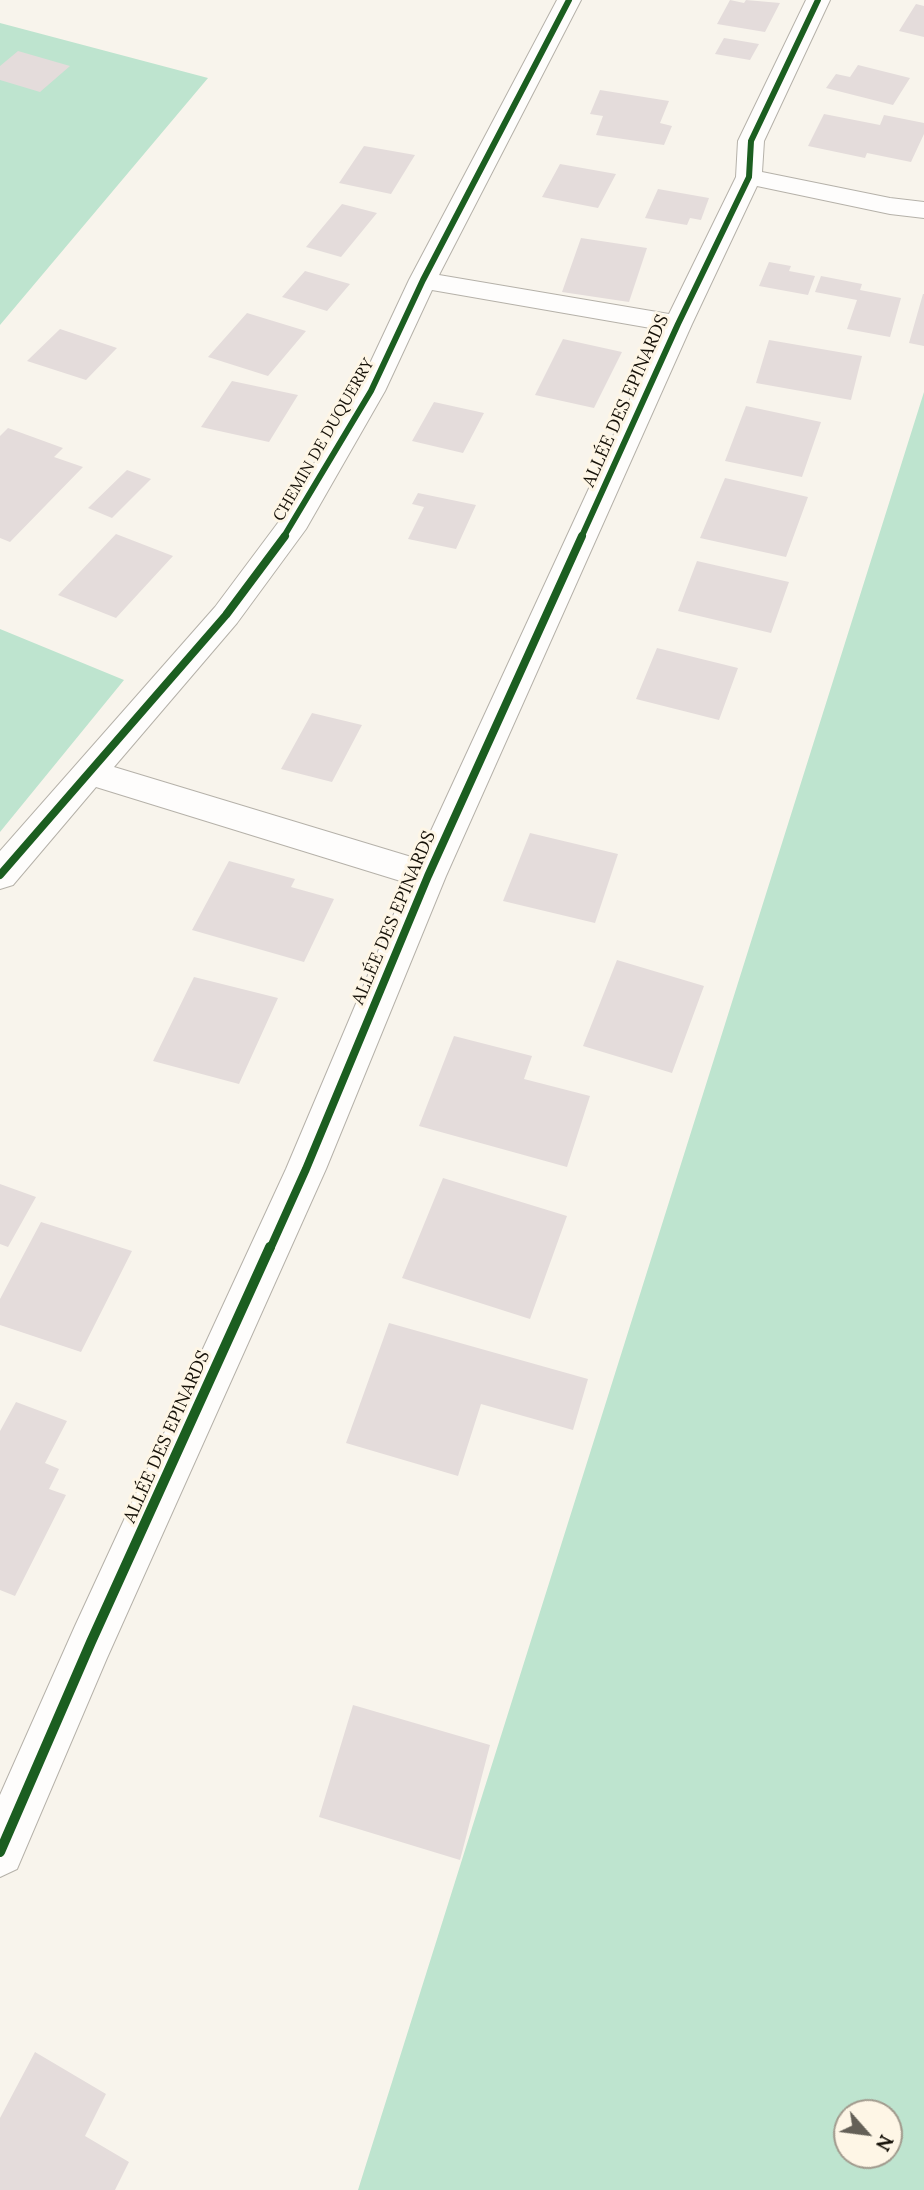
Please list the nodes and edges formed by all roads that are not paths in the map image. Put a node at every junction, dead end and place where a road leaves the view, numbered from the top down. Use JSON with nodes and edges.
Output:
{"nodes":[{"id":1,"x":569,"y":0,"type":"edge"},
{"id":2,"x":818,"y":0,"type":"edge"},
{"id":3,"x":749,"y":177,"type":"junction"},
{"id":4,"x":924,"y":210,"type":"edge"},
{"id":5,"x":423,"y":280,"type":"junction"},
{"id":6,"x":678,"y":324,"type":"junction"},
{"id":7,"x":89,"y":772,"type":"junction"},
{"id":8,"x":0,"y":875,"type":"edge"},
{"id":9,"x":428,"y":876,"type":"junction"},
{"id":10,"x":0,"y":1852,"type":"edge"}],
"edges":[{"from":1,"to":5,"type":"street","name":"CHEMIN DE DUQUERRY"},
{"from":2,"to":3,"type":"street","name":"ALLÉE DES EPINARDS"},
{"from":3,"to":4,"type":"street"},
{"from":3,"to":6,"type":"street","name":"ALLÉE DES EPINARDS"},
{"from":5,"to":6,"type":"street"},
{"from":5,"to":7,"type":"street","name":"CHEMIN DE DUQUERRY"},
{"from":6,"to":9,"type":"street","name":"ALLÉE DES EPINARDS"},
{"from":7,"to":8,"type":"street","name":"CHEMIN DE DUQUERRY"},
{"from":7,"to":9,"type":"street"},
{"from":9,"to":10,"type":"street","name":"ALLÉE DES EPINARDS"}]}
